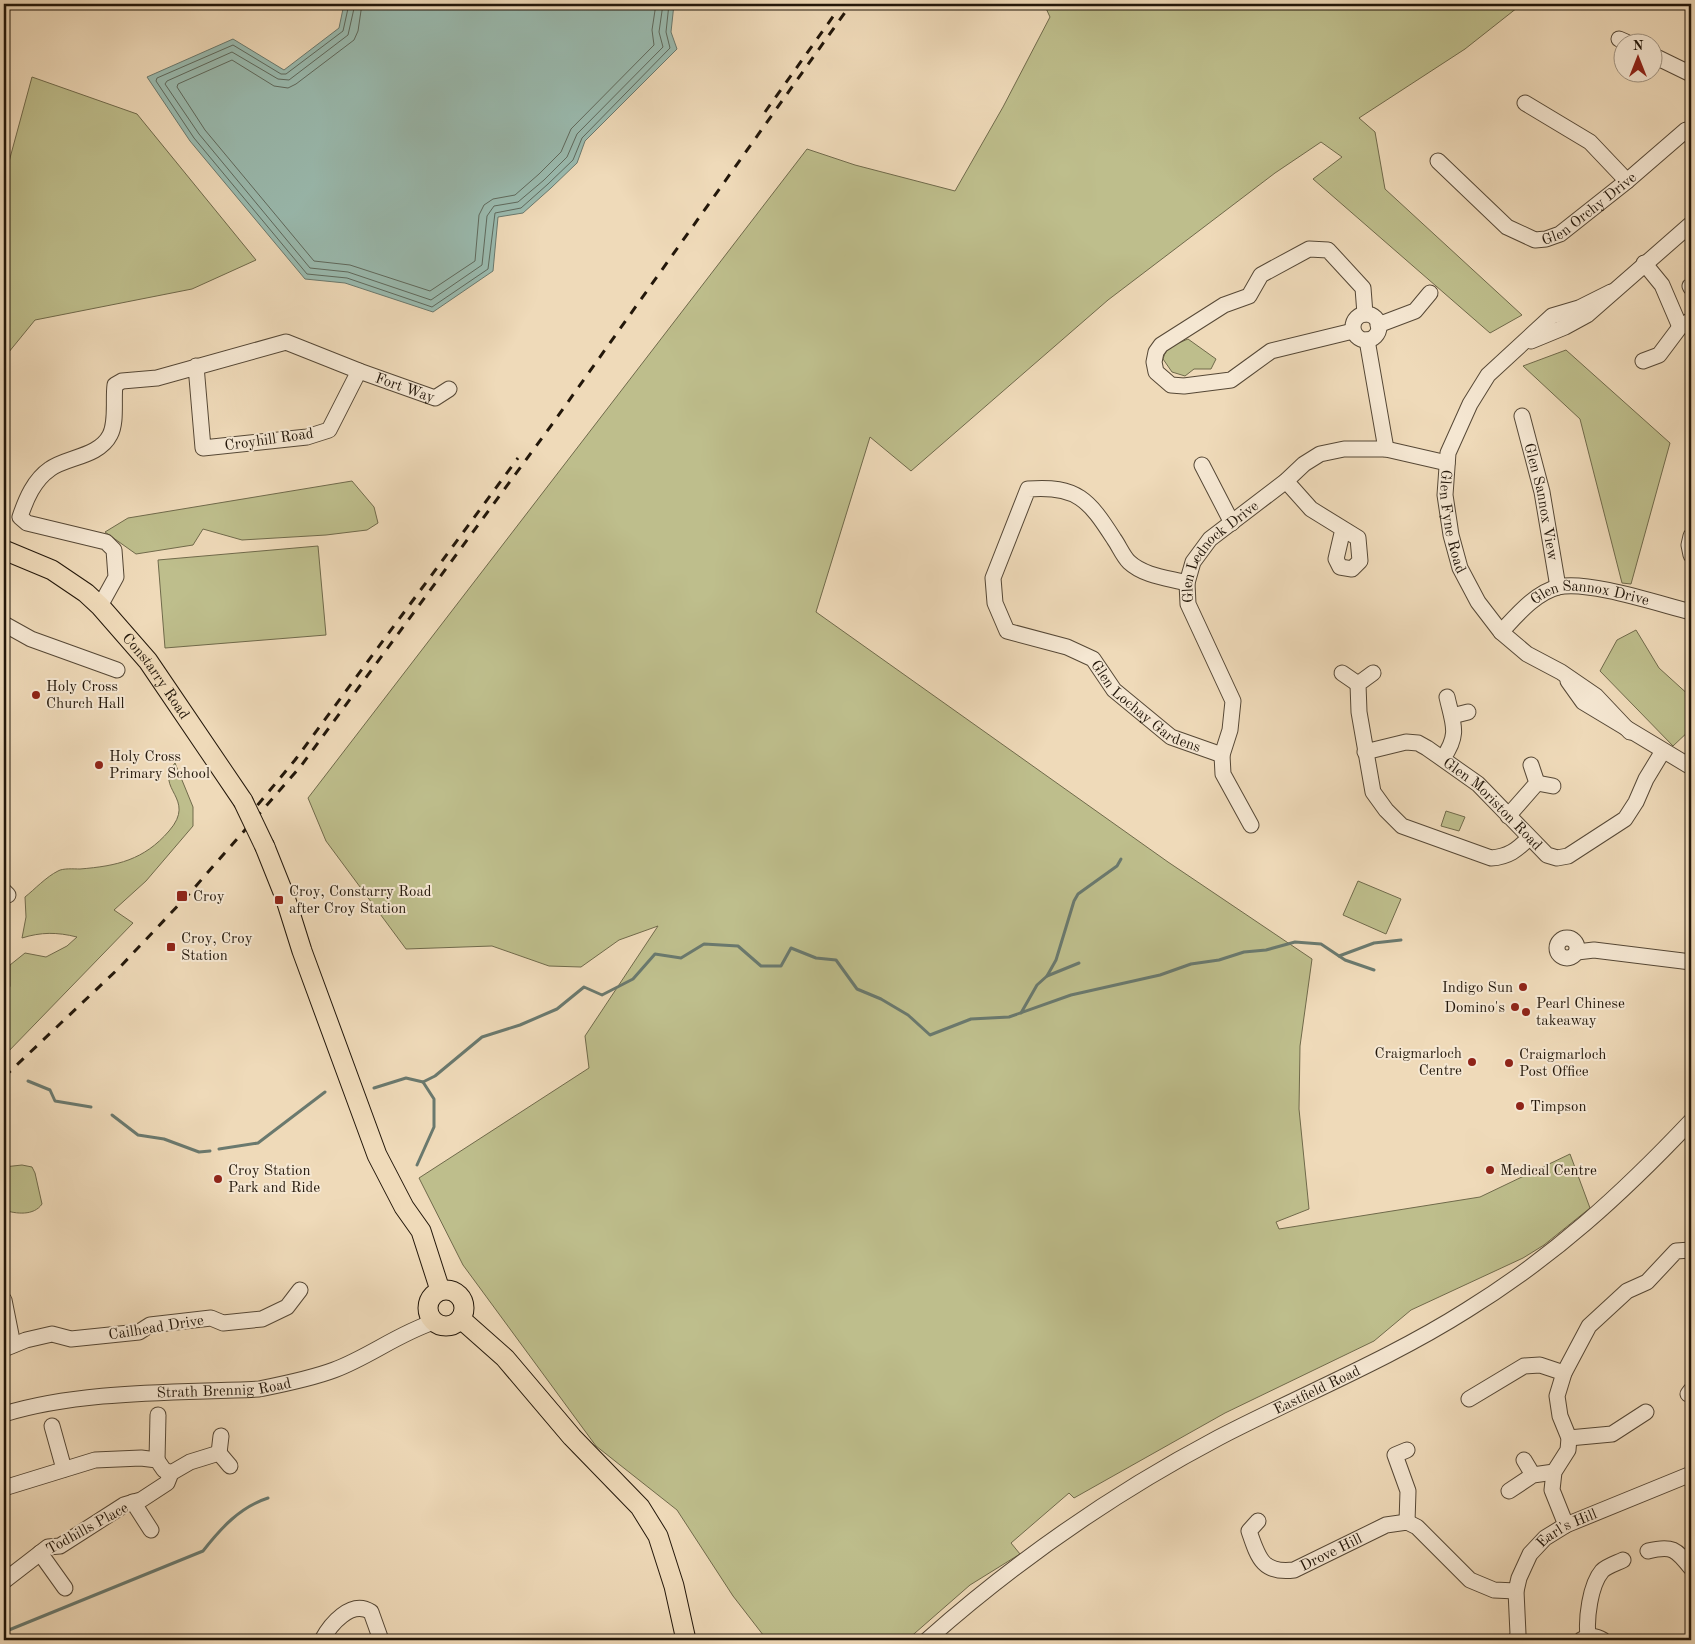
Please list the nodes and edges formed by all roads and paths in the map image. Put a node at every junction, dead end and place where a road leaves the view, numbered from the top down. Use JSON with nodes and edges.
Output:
{"nodes":[{"id":1,"x":1662,"y":60,"type":"edge"},
{"id":2,"x":1691,"y":74,"type":"edge"},
{"id":3,"x":1525,"y":102,"type":"dead end"},
{"id":4,"x":1691,"y":129,"type":"edge"},
{"id":5,"x":1438,"y":161,"type":"dead end"},
{"id":6,"x":1627,"y":181,"type":"junction"},
{"id":7,"x":1691,"y":224,"type":"edge"},
{"id":8,"x":1644,"y":263,"type":"junction"},
{"id":9,"x":1430,"y":293,"type":"dead end"},
{"id":10,"x":1365,"y":314,"type":"junction"},
{"id":11,"x":1686,"y":323,"type":"edge"},
{"id":12,"x":1378,"y":325,"type":"junction"},
{"id":13,"x":1353,"y":331,"type":"junction"},
{"id":14,"x":1367,"y":340,"type":"junction"},
{"id":15,"x":1643,"y":362,"type":"dead end"},
{"id":16,"x":196,"y":366,"type":"junction"},
{"id":17,"x":359,"y":371,"type":"junction"},
{"id":18,"x":449,"y":389,"type":"dead end"},
{"id":19,"x":1522,"y":416,"type":"dead end"},
{"id":20,"x":1386,"y":449,"type":"junction"},
{"id":21,"x":1447,"y":463,"type":"junction"},
{"id":22,"x":1202,"y":465,"type":"dead end"},
{"id":23,"x":1286,"y":481,"type":"junction"},
{"id":24,"x":1232,"y":522,"type":"junction"},
{"id":25,"x":1342,"y":529,"type":"dead end"},
{"id":26,"x":1691,"y":536,"type":"edge"},
{"id":27,"x":4,"y":550,"type":"edge"},
{"id":28,"x":1691,"y":555,"type":"edge"},
{"id":29,"x":1187,"y":583,"type":"junction"},
{"id":30,"x":1558,"y":587,"type":"junction"},
{"id":31,"x":100,"y":606,"type":"junction"},
{"id":32,"x":1691,"y":612,"type":"edge"},
{"id":33,"x":4,"y":624,"type":"edge"},
{"id":34,"x":1501,"y":632,"type":"junction"},
{"id":35,"x":117,"y":670,"type":"dead end"},
{"id":36,"x":1342,"y":673,"type":"dead end"},
{"id":37,"x":1373,"y":673,"type":"dead end"},
{"id":38,"x":1358,"y":684,"type":"junction"},
{"id":39,"x":1447,"y":697,"type":"dead end"},
{"id":40,"x":1468,"y":712,"type":"dead end"},
{"id":41,"x":1452,"y":716,"type":"junction"},
{"id":42,"x":1663,"y":751,"type":"junction"},
{"id":43,"x":1365,"y":752,"type":"junction"},
{"id":44,"x":1222,"y":754,"type":"junction"},
{"id":45,"x":1443,"y":758,"type":"junction"},
{"id":46,"x":1531,"y":764,"type":"dead end"},
{"id":47,"x":1691,"y":767,"type":"edge"},
{"id":48,"x":1537,"y":783,"type":"junction"},
{"id":49,"x":1553,"y":786,"type":"dead end"},
{"id":50,"x":1508,"y":816,"type":"junction"},
{"id":51,"x":1251,"y":825,"type":"dead end"},
{"id":52,"x":1529,"y":838,"type":"junction"},
{"id":53,"x":1576,"y":952,"type":"dead end"},
{"id":54,"x":1691,"y":962,"type":"edge"},
{"id":55,"x":1691,"y":1121,"type":"edge"},
{"id":56,"x":1691,"y":1250,"type":"edge"},
{"id":57,"x":300,"y":1290,"type":"dead end"},
{"id":58,"x":440,"y":1290,"type":"junction"},
{"id":59,"x":4,"y":1300,"type":"edge"},
{"id":60,"x":461,"y":1319,"type":"junction"},
{"id":61,"x":434,"y":1322,"type":"junction"},
{"id":62,"x":8,"y":1347,"type":"edge"},
{"id":63,"x":1564,"y":1373,"type":"junction"},
{"id":64,"x":1469,"y":1399,"type":"dead end"},
{"id":65,"x":1646,"y":1412,"type":"dead end"},
{"id":66,"x":4,"y":1414,"type":"edge"},
{"id":67,"x":158,"y":1415,"type":"dead end"},
{"id":68,"x":52,"y":1426,"type":"dead end"},
{"id":69,"x":221,"y":1436,"type":"dead end"},
{"id":70,"x":1569,"y":1438,"type":"junction"},
{"id":71,"x":218,"y":1452,"type":"junction"},
{"id":72,"x":1394,"y":1455,"type":"dead end"},
{"id":73,"x":158,"y":1460,"type":"junction"},
{"id":74,"x":1524,"y":1460,"type":"dead end"},
{"id":75,"x":230,"y":1466,"type":"dead end"},
{"id":76,"x":64,"y":1469,"type":"junction"},
{"id":77,"x":1554,"y":1472,"type":"junction"},
{"id":78,"x":171,"y":1473,"type":"junction"},
{"id":79,"x":1691,"y":1474,"type":"edge"},
{"id":80,"x":1533,"y":1475,"type":"junction"},
{"id":81,"x":4,"y":1488,"type":"edge"},
{"id":82,"x":1509,"y":1492,"type":"dead end"},
{"id":83,"x":133,"y":1502,"type":"junction"},
{"id":84,"x":1407,"y":1522,"type":"junction"},
{"id":85,"x":1566,"y":1525,"type":"junction"},
{"id":86,"x":1248,"y":1528,"type":"dead end"},
{"id":87,"x":151,"y":1530,"type":"dead end"},
{"id":88,"x":1648,"y":1551,"type":"dead end"},
{"id":89,"x":40,"y":1553,"type":"junction"},
{"id":90,"x":1623,"y":1560,"type":"dead end"},
{"id":91,"x":1691,"y":1568,"type":"edge"},
{"id":92,"x":4,"y":1581,"type":"edge"},
{"id":93,"x":65,"y":1588,"type":"dead end"},
{"id":94,"x":1516,"y":1591,"type":"junction"},
{"id":95,"x":1585,"y":1638,"type":"edge"},
{"id":96,"x":322,"y":1640,"type":"edge"},
{"id":97,"x":381,"y":1640,"type":"edge"},
{"id":98,"x":686,"y":1640,"type":"edge"},
{"id":99,"x":927,"y":1640,"type":"edge"},
{"id":100,"x":1516,"y":1640,"type":"edge"},
{"id":101,"x":1603,"y":1640,"type":"edge"}],
"edges":[{"from":1,"to":2,"type":"street"},
{"from":3,"to":6,"type":"street"},
{"from":4,"to":6,"type":"street","name":"Glen Orchy Drive"},
{"from":5,"to":6,"type":"street","name":"Glen Orchy Drive"},
{"from":7,"to":8,"type":"street","name":"Glen Fyne Road"},
{"from":8,"to":11,"type":"street"},
{"from":8,"to":21,"type":"street","name":"Glen Fyne Road"},
{"from":9,"to":12,"type":"street"},
{"from":10,"to":12,"type":"street"},
{"from":10,"to":13,"type":"street"},
{"from":10,"to":13,"type":"street"},
{"from":11,"to":15,"type":"street"},
{"from":12,"to":14,"type":"street"},
{"from":13,"to":14,"type":"street"},
{"from":14,"to":20,"type":"street"},
{"from":16,"to":17,"type":"street"},
{"from":16,"to":17,"type":"street","name":"Croyhill Road"},
{"from":16,"to":31,"type":"street"},
{"from":17,"to":18,"type":"street","name":"Fort Way"},
{"from":19,"to":30,"type":"street","name":"Glen Sannox View"},
{"from":20,"to":21,"type":"street","name":"Glen Lednock Drive"},
{"from":20,"to":23,"type":"street","name":"Glen Lednock Drive"},
{"from":21,"to":34,"type":"street","name":"Glen Fyne Road"},
{"from":22,"to":24,"type":"street"},
{"from":23,"to":24,"type":"street","name":"Glen Lednock Drive"},
{"from":23,"to":25,"type":"street"},
{"from":24,"to":29,"type":"street","name":"Glen Lednock Drive"},
{"from":26,"to":28,"type":"street"},
{"from":27,"to":31,"type":"main road","name":"Constarry Road"},
{"from":29,"to":44,"type":"street","name":"Glen Lednock Drive"},
{"from":29,"to":44,"type":"street","name":"Glen Lochay Gardens"},
{"from":30,"to":32,"type":"street","name":"Glen Sannox Drive"},
{"from":30,"to":34,"type":"street","name":"Glen Sannox Drive"},
{"from":31,"to":58,"type":"main road","name":"Constarry Road","bridge":true},
{"from":33,"to":35,"type":"street"},
{"from":34,"to":42,"type":"street","name":"Glen Fyne Road"},
{"from":36,"to":38,"type":"street"},
{"from":37,"to":38,"type":"street"},
{"from":38,"to":43,"type":"street"},
{"from":39,"to":41,"type":"street"},
{"from":40,"to":41,"type":"street"},
{"from":41,"to":45,"type":"street"},
{"from":42,"to":47,"type":"street","name":"Glen Fyne Road"},
{"from":42,"to":52,"type":"street","name":"Glen Moriston Road"},
{"from":43,"to":45,"type":"street","name":"Glen Moriston Road"},
{"from":43,"to":52,"type":"street"},
{"from":44,"to":51,"type":"street","name":"Glen Lednock Drive"},
{"from":45,"to":50,"type":"street","name":"Glen Moriston Road"},
{"from":46,"to":48,"type":"street"},
{"from":48,"to":49,"type":"street"},
{"from":48,"to":50,"type":"street"},
{"from":50,"to":52,"type":"street","name":"Glen Moriston Road"},
{"from":53,"to":54,"type":"street"},
{"from":55,"to":99,"type":"street","name":"Eastfield Road"},
{"from":56,"to":63,"type":"street"},
{"from":57,"to":62,"type":"street","name":"Cailhead Drive"},
{"from":58,"to":60,"type":"main road"},
{"from":58,"to":61,"type":"main road"},
{"from":59,"to":62,"type":"street"},
{"from":60,"to":61,"type":"main road"},
{"from":60,"to":98,"type":"main road"},
{"from":61,"to":66,"type":"street","name":"Strath Brennig Road"},
{"from":63,"to":64,"type":"street"},
{"from":63,"to":70,"type":"street"},
{"from":65,"to":70,"type":"street"},
{"from":67,"to":73,"type":"street"},
{"from":68,"to":76,"type":"street"},
{"from":69,"to":71,"type":"street"},
{"from":70,"to":77,"type":"street"},
{"from":71,"to":75,"type":"street"},
{"from":71,"to":78,"type":"street","name":"Todhills Place"},
{"from":72,"to":84,"type":"street"},
{"from":73,"to":76,"type":"street"},
{"from":73,"to":78,"type":"street"},
{"from":74,"to":80,"type":"street"},
{"from":76,"to":81,"type":"street"},
{"from":77,"to":80,"type":"street"},
{"from":77,"to":85,"type":"street"},
{"from":78,"to":83,"type":"street","name":"Todhills Place"},
{"from":79,"to":85,"type":"street","name":"Earl's Hill"},
{"from":80,"to":82,"type":"street"},
{"from":83,"to":87,"type":"street","name":"Todhills Place"},
{"from":83,"to":89,"type":"street","name":"Todhills Place"},
{"from":84,"to":86,"type":"street","name":"Drove Hill"},
{"from":84,"to":94,"type":"street"},
{"from":85,"to":94,"type":"street","name":"Earl's Hill"},
{"from":88,"to":91,"type":"street"},
{"from":89,"to":92,"type":"street","name":"Todhills Place"},
{"from":89,"to":93,"type":"street","name":"Todhills Place"},
{"from":90,"to":95,"type":"street"},
{"from":94,"to":100,"type":"street","name":"Earl's Hill"},
{"from":95,"to":101,"type":"street"},
{"from":96,"to":97,"type":"street"}]}
